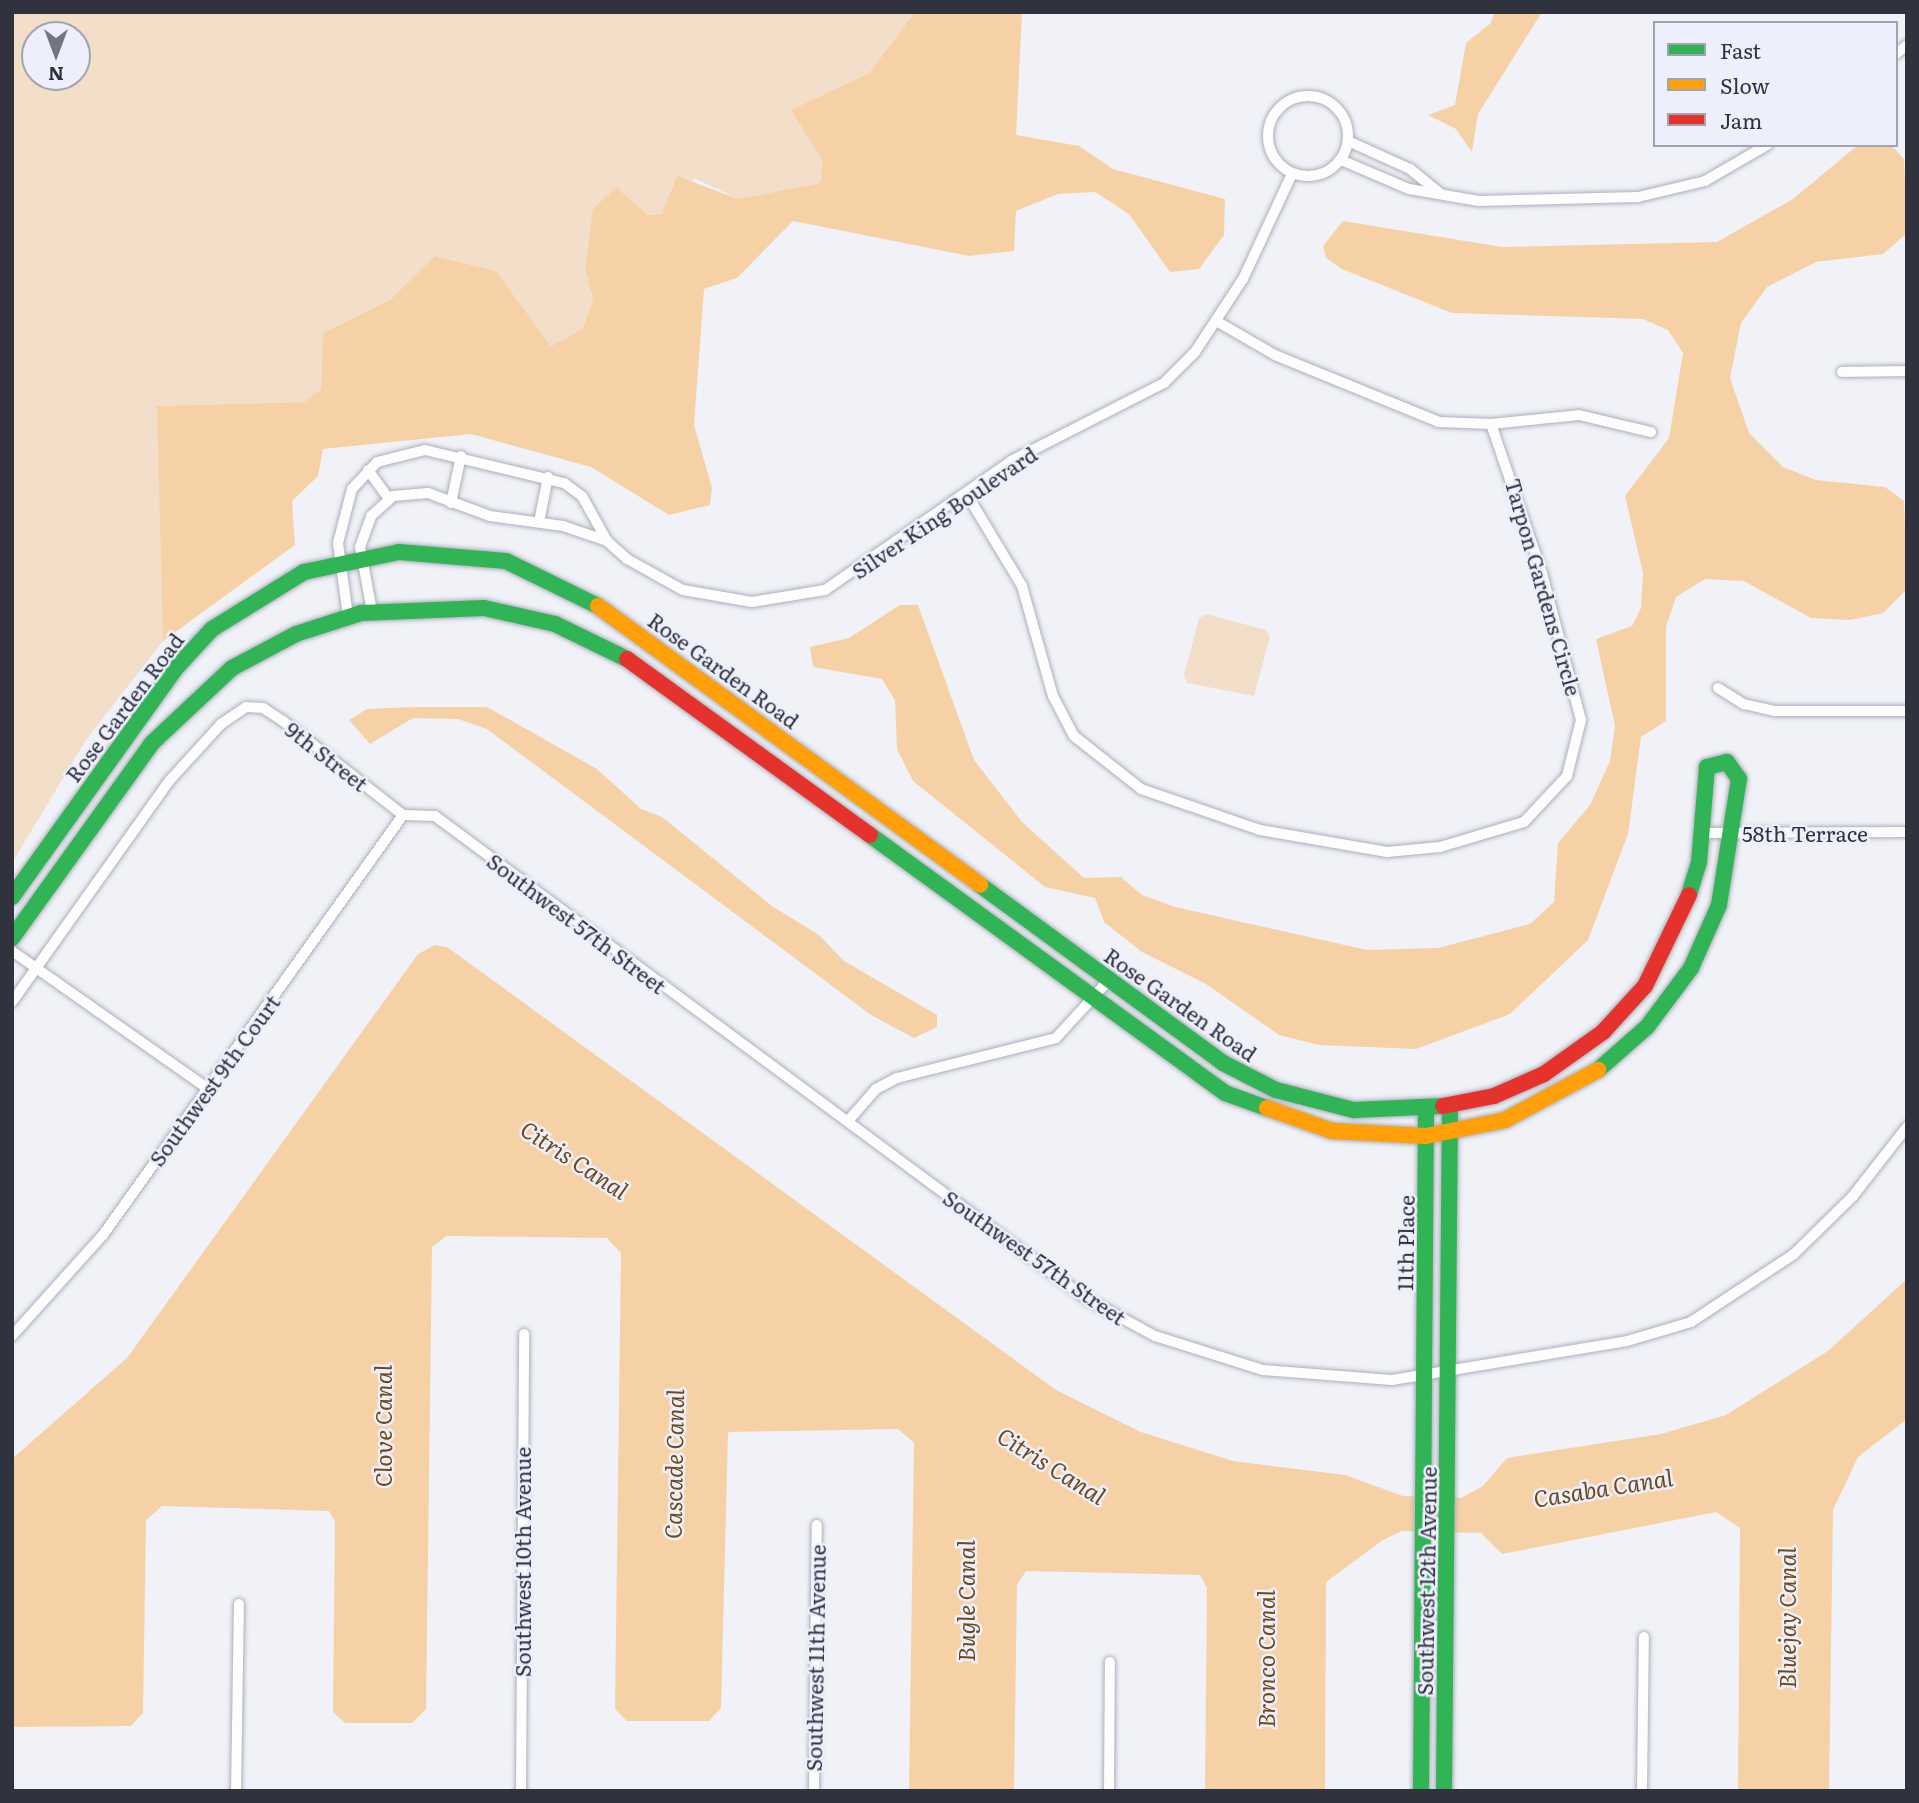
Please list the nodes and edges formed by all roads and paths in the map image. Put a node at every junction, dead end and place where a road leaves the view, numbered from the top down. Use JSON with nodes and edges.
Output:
{"nodes":[{"id":1,"x":1348,"y":141,"type":"junction"},
{"id":2,"x":1763,"y":147,"type":"edge"},
{"id":3,"x":1341,"y":160,"type":"junction"},
{"id":4,"x":1292,"y":174,"type":"junction"},
{"id":5,"x":1442,"y":194,"type":"junction"},
{"id":6,"x":1216,"y":321,"type":"junction"},
{"id":7,"x":1907,"y":371,"type":"edge"},
{"id":8,"x":1842,"y":372,"type":"dead end"},
{"id":9,"x":1491,"y":424,"type":"junction"},
{"id":10,"x":1651,"y":432,"type":"dead end"},
{"id":11,"x":461,"y":456,"type":"junction"},
{"id":12,"x":368,"y":470,"type":"junction"},
{"id":13,"x":548,"y":477,"type":"junction"},
{"id":14,"x":966,"y":493,"type":"junction"},
{"id":15,"x":389,"y":499,"type":"junction"},
{"id":16,"x":451,"y":503,"type":"junction"},
{"id":17,"x":539,"y":522,"type":"junction"},
{"id":18,"x":607,"y":541,"type":"junction"},
{"id":19,"x":362,"y":557,"type":"junction"},
{"id":20,"x":338,"y":562,"type":"junction"},
{"id":21,"x":372,"y":611,"type":"junction"},
{"id":22,"x":348,"y":617,"type":"junction"},
{"id":23,"x":1718,"y":688,"type":"dead end"},
{"id":24,"x":1907,"y":711,"type":"edge"},
{"id":25,"x":403,"y":815,"type":"junction"},
{"id":26,"x":1907,"y":832,"type":"edge"},
{"id":27,"x":1702,"y":833,"type":"junction"},
{"id":28,"x":1735,"y":834,"type":"junction"},
{"id":29,"x":12,"y":897,"type":"edge"},
{"id":30,"x":12,"y":939,"type":"edge"},
{"id":31,"x":12,"y":951,"type":"edge"},
{"id":32,"x":37,"y":967,"type":"junction"},
{"id":33,"x":1109,"y":980,"type":"junction"},
{"id":34,"x":1095,"y":999,"type":"junction"},
{"id":35,"x":12,"y":1002,"type":"edge"},
{"id":36,"x":207,"y":1088,"type":"junction"},
{"id":37,"x":1450,"y":1107,"type":"junction"},
{"id":38,"x":1426,"y":1111,"type":"junction"},
{"id":39,"x":848,"y":1121,"type":"junction"},
{"id":40,"x":1907,"y":1127,"type":"edge"},
{"id":41,"x":1451,"y":1133,"type":"junction"},
{"id":42,"x":1426,"y":1136,"type":"junction"},
{"id":43,"x":524,"y":1334,"type":"dead end"},
{"id":44,"x":12,"y":1336,"type":"edge"},
{"id":45,"x":1450,"y":1371,"type":"junction"},
{"id":46,"x":1426,"y":1375,"type":"junction"},
{"id":47,"x":817,"y":1525,"type":"dead end"},
{"id":48,"x":239,"y":1604,"type":"dead end"},
{"id":49,"x":1644,"y":1637,"type":"dead end"},
{"id":50,"x":1110,"y":1662,"type":"dead end"},
{"id":51,"x":236,"y":1791,"type":"edge"},
{"id":52,"x":521,"y":1791,"type":"edge"},
{"id":53,"x":814,"y":1791,"type":"edge"},
{"id":54,"x":1109,"y":1791,"type":"edge"},
{"id":55,"x":1421,"y":1791,"type":"edge"},
{"id":56,"x":1444,"y":1791,"type":"edge"},
{"id":57,"x":1643,"y":1791,"type":"edge"}],
"edges":[{"from":1,"to":3,"type":"street"},
{"from":1,"to":4,"type":"street"},
{"from":1,"to":5,"type":"street"},
{"from":2,"to":5,"type":"street"},
{"from":3,"to":4,"type":"street"},
{"from":3,"to":5,"type":"street"},
{"from":4,"to":6,"type":"street","name":"Silver King Boulevard"},
{"from":6,"to":9,"type":"street"},
{"from":6,"to":14,"type":"street","name":"Silver King Boulevard"},
{"from":7,"to":8,"type":"street"},
{"from":9,"to":10,"type":"street"},
{"from":9,"to":14,"type":"street","name":"Tarpon Gardens Circle"},
{"from":11,"to":12,"type":"street","name":"Silver King Boulevard"},
{"from":11,"to":13,"type":"street","name":"Silver King Boulevard"},
{"from":11,"to":16,"type":"street"},
{"from":12,"to":15,"type":"street"},
{"from":12,"to":20,"type":"street","name":"Silver King Boulevard"},
{"from":13,"to":17,"type":"street"},
{"from":13,"to":18,"type":"street","name":"Silver King Boulevard"},
{"from":14,"to":18,"type":"street","name":"Silver King Boulevard"},
{"from":15,"to":16,"type":"street","name":"Silver King Boulevard"},
{"from":15,"to":19,"type":"street"},
{"from":16,"to":17,"type":"street","name":"Silver King Boulevard"},
{"from":17,"to":18,"type":"street","name":"Silver King Boulevard"},
{"from":19,"to":20,"type":"street","name":"Rose Garden Road"},
{"from":19,"to":21,"type":"street"},
{"from":19,"to":33,"type":"street","name":"Rose Garden Road"},
{"from":20,"to":22,"type":"street","name":"Silver King Boulevard"},
{"from":20,"to":29,"type":"street","name":"Rose Garden Road"},
{"from":21,"to":22,"type":"street","name":"Rose Garden Road"},
{"from":21,"to":34,"type":"street","name":"Rose Garden Road"},
{"from":22,"to":30,"type":"street","name":"Rose Garden Road"},
{"from":23,"to":24,"type":"street"},
{"from":25,"to":32,"type":"street","name":"9th Street"},
{"from":25,"to":36,"type":"street","name":"Southwest 9th Court"},
{"from":25,"to":39,"type":"street","name":"Southwest 57th Street"},
{"from":26,"to":28,"type":"street","name":"58th Terrace"},
{"from":27,"to":28,"type":"street","name":"58th Terrace"},
{"from":27,"to":28,"type":"street","name":"Rose Garden Road"},
{"from":27,"to":37,"type":"street","name":"Rose Garden Road"},
{"from":28,"to":41,"type":"street","name":"Rose Garden Road"},
{"from":31,"to":32,"type":"street"},
{"from":32,"to":35,"type":"street"},
{"from":32,"to":36,"type":"street"},
{"from":33,"to":34,"type":"street"},
{"from":33,"to":38,"type":"street","name":"Rose Garden Road"},
{"from":34,"to":39,"type":"street"},
{"from":34,"to":42,"type":"street","name":"Rose Garden Road"},
{"from":36,"to":44,"type":"street","name":"Southwest 9th Court"},
{"from":37,"to":38,"type":"street","name":"Rose Garden Road"},
{"from":37,"to":41,"type":"street"},
{"from":38,"to":42,"type":"street","name":"11th Place"},
{"from":39,"to":46,"type":"street","name":"Southwest 57th Street"},
{"from":40,"to":45,"type":"street","name":"Southwest 57th Street"},
{"from":41,"to":42,"type":"street","name":"Rose Garden Road"},
{"from":41,"to":45,"type":"street"},
{"from":42,"to":46,"type":"street","name":"11th Place"},
{"from":43,"to":52,"type":"street","name":"Southwest 10th Avenue"},
{"from":45,"to":46,"type":"street","name":"Southwest 57th Street"},
{"from":45,"to":56,"type":"street","name":"Southwest 12th Avenue"},
{"from":46,"to":55,"type":"street","name":"Southwest 12th Avenue"},
{"from":47,"to":53,"type":"street","name":"Southwest 11th Avenue"},
{"from":48,"to":51,"type":"street"},
{"from":49,"to":57,"type":"street"},
{"from":50,"to":54,"type":"street"}]}
